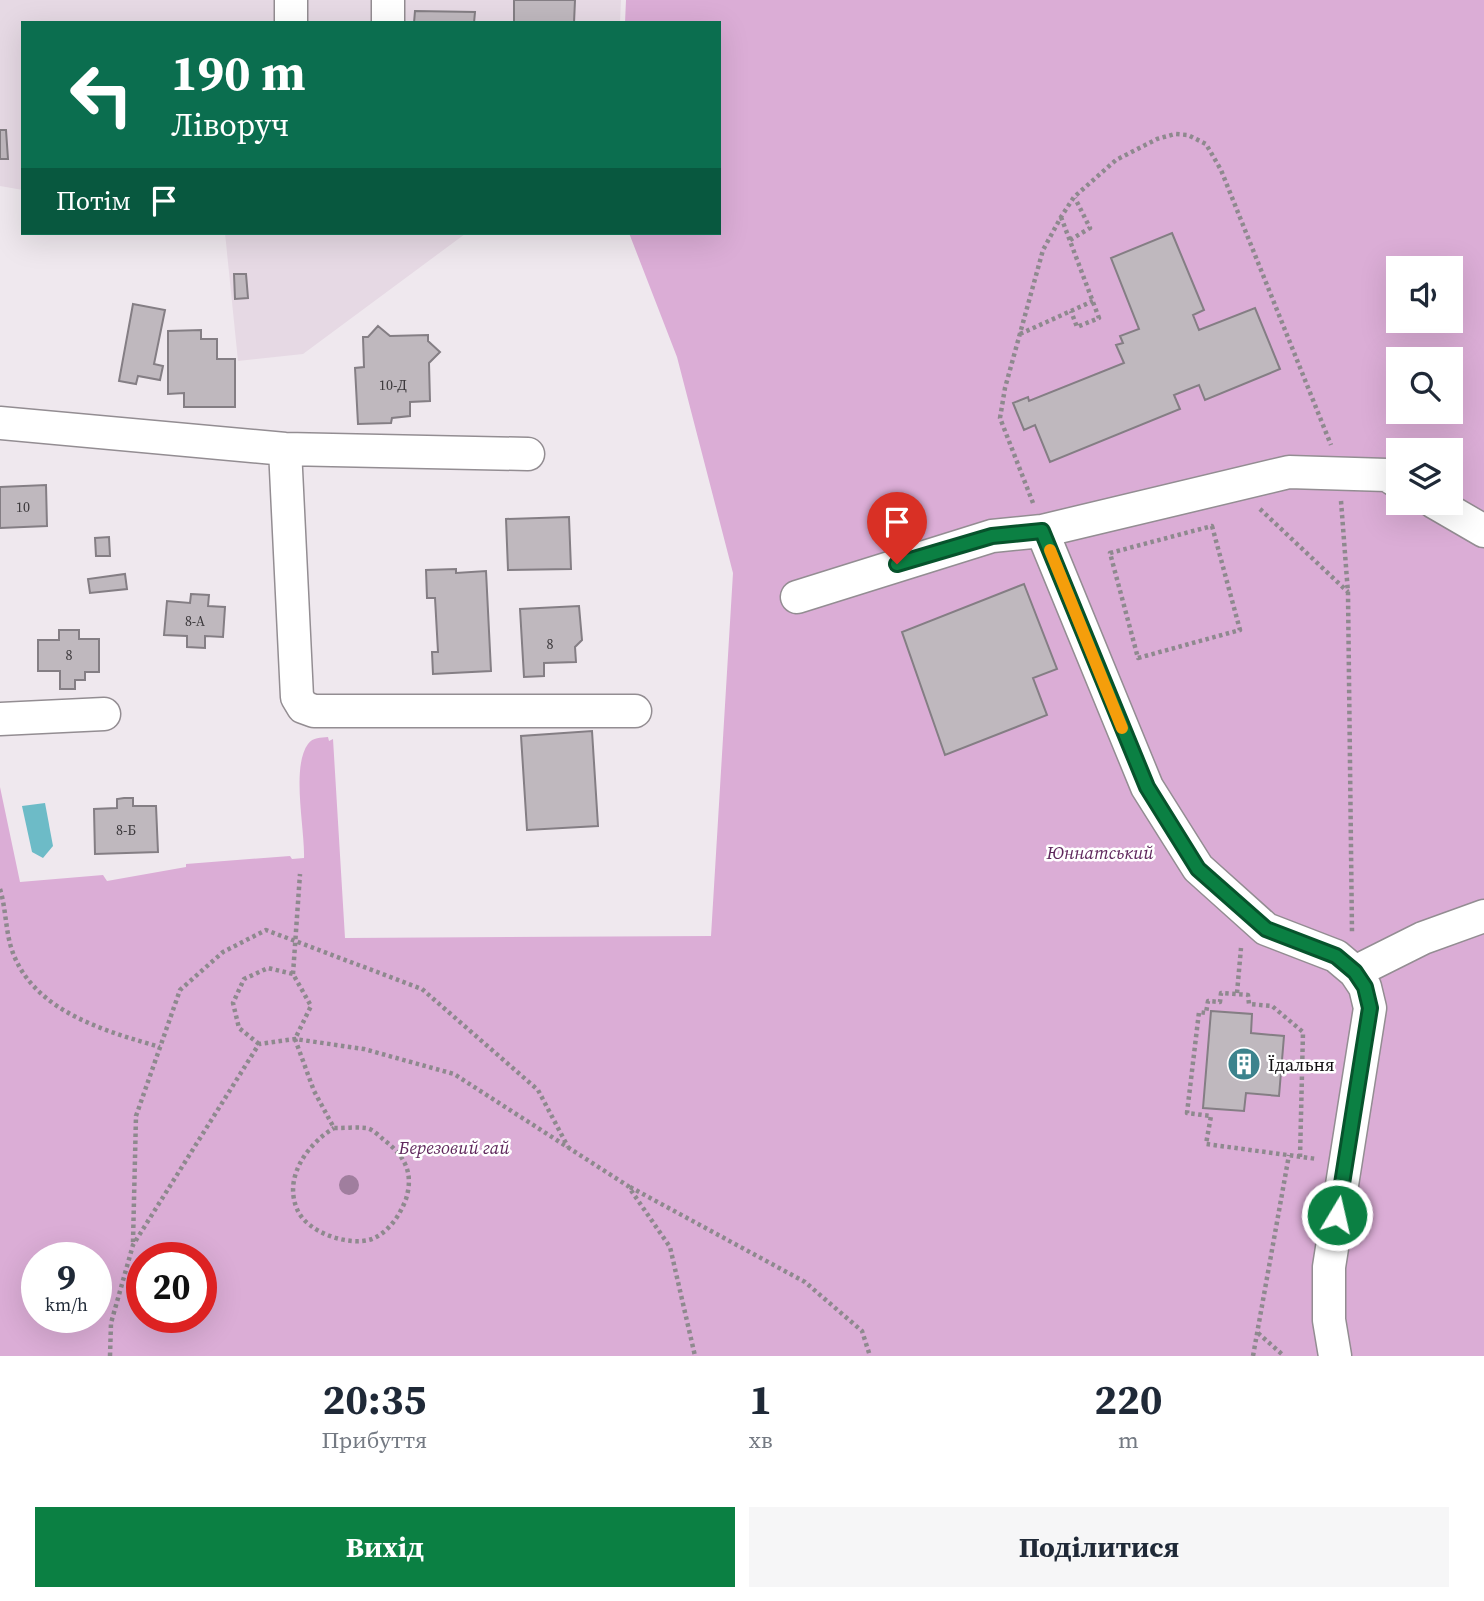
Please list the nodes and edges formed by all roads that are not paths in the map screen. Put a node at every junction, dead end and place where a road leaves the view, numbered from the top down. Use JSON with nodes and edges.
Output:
{"nodes":[{"id":1,"x":291,"y":0,"type":"edge"},
{"id":2,"x":388,"y":0,"type":"edge"},
{"id":3,"x":291,"y":21,"type":"edge"},
{"id":4,"x":388,"y":21,"type":"edge"},
{"id":5,"x":0,"y":423,"type":"edge"},
{"id":6,"x":285,"y":450,"type":"junction"},
{"id":7,"x":528,"y":454,"type":"dead end"},
{"id":8,"x":1386,"y":475,"type":"edge"},
{"id":9,"x":1456,"y":515,"type":"edge"},
{"id":10,"x":1042,"y":531,"type":"junction"},
{"id":11,"x":1484,"y":531,"type":"edge"},
{"id":12,"x":797,"y":597,"type":"dead end"},
{"id":13,"x":635,"y":710,"type":"dead end"},
{"id":14,"x":104,"y":714,"type":"dead end"},
{"id":15,"x":0,"y":719,"type":"edge"},
{"id":16,"x":1484,"y":916,"type":"edge"},
{"id":17,"x":1355,"y":972,"type":"junction"},
{"id":18,"x":1335,"y":1356,"type":"edge"}],
"edges":[{"from":1,"to":3,"type":"lane"},
{"from":2,"to":4,"type":"lane"},
{"from":5,"to":6,"type":"lane"},
{"from":6,"to":7,"type":"lane"},
{"from":6,"to":13,"type":"lane"},
{"from":8,"to":10,"type":"lane"},
{"from":9,"to":11,"type":"lane"},
{"from":10,"to":12,"type":"lane"},
{"from":10,"to":17,"type":"lane"},
{"from":14,"to":15,"type":"lane"},
{"from":16,"to":17,"type":"lane"},
{"from":17,"to":18,"type":"lane"}]}
